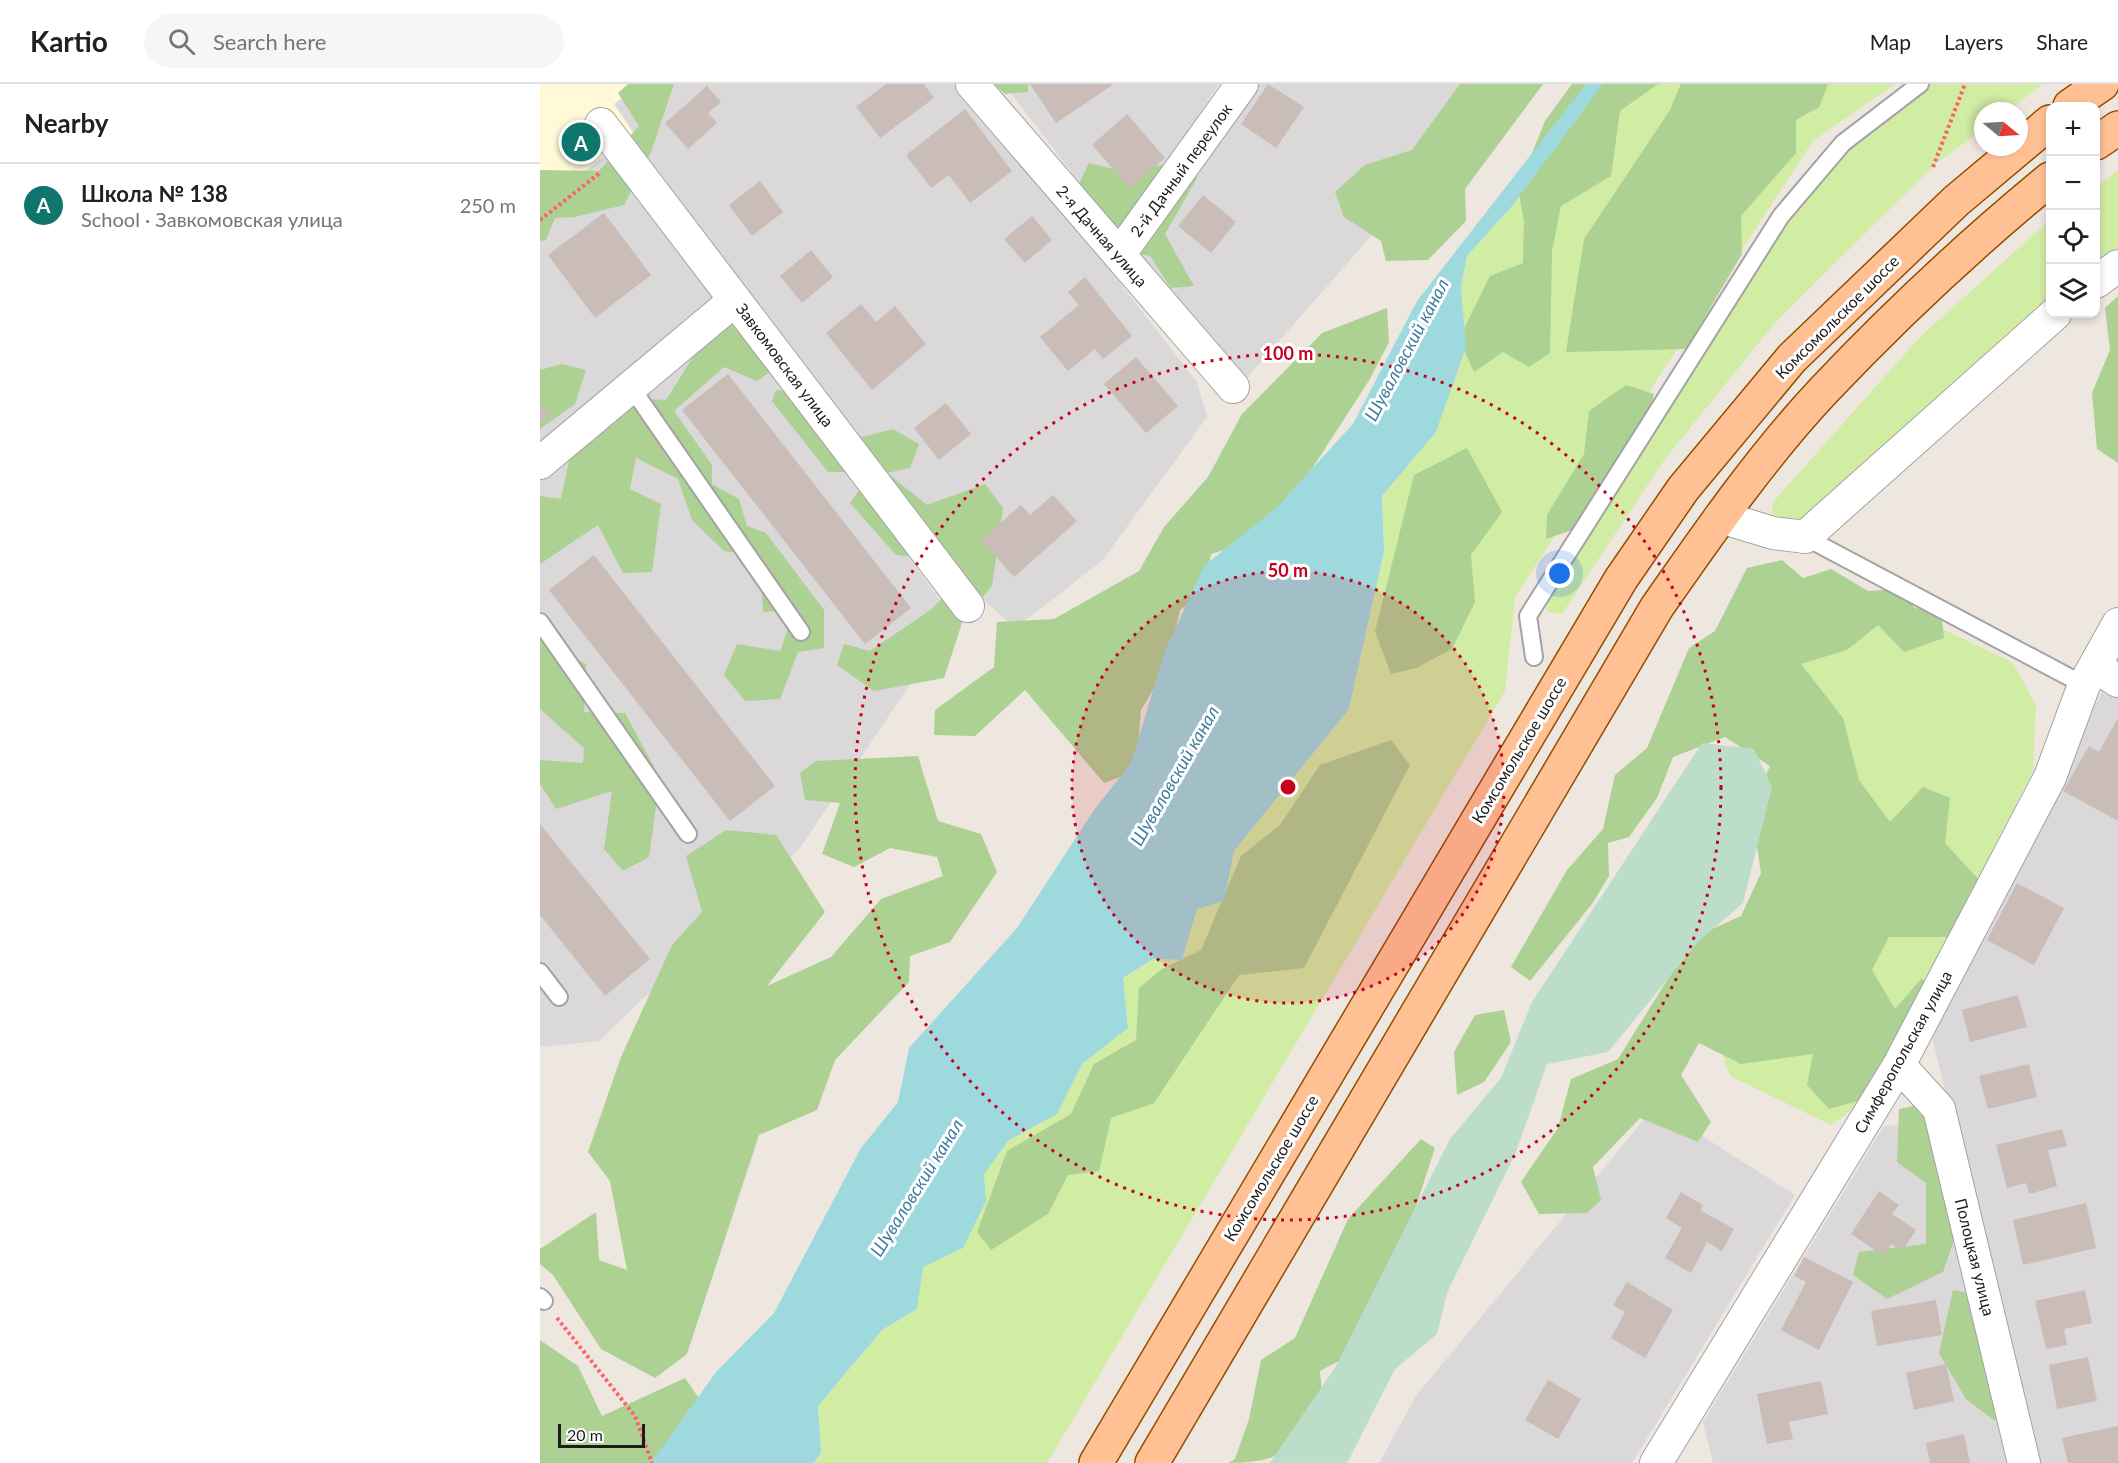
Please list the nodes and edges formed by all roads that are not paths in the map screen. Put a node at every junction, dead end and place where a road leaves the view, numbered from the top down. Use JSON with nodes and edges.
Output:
{"nodes":[{"id":1,"x":972,"y":84,"type":"edge"},
{"id":2,"x":1242,"y":84,"type":"edge"},
{"id":3,"x":1920,"y":84,"type":"edge"},
{"id":4,"x":2102,"y":84,"type":"edge"},
{"id":5,"x":2076,"y":102,"type":"edge"},
{"id":6,"x":601,"y":124,"type":"dead end"},
{"id":7,"x":2046,"y":125,"type":"edge"},
{"id":8,"x":2118,"y":128,"type":"edge"},
{"id":9,"x":2100,"y":140,"type":"edge"},
{"id":10,"x":2046,"y":182,"type":"edge"},
{"id":11,"x":1119,"y":255,"type":"junction"},
{"id":12,"x":2118,"y":266,"type":"edge"},
{"id":13,"x":2100,"y":279,"type":"edge"},
{"id":14,"x":735,"y":300,"type":"junction"},
{"id":15,"x":2051,"y":318,"type":"edge"},
{"id":16,"x":631,"y":387,"type":"junction"},
{"id":17,"x":1233,"y":387,"type":"dead end"},
{"id":18,"x":540,"y":463,"type":"edge"},
{"id":19,"x":1720,"y":517,"type":"junction"},
{"id":20,"x":1805,"y":537,"type":"junction"},
{"id":21,"x":968,"y":606,"type":"dead end"},
{"id":22,"x":540,"y":622,"type":"edge"},
{"id":23,"x":2118,"y":624,"type":"edge"},
{"id":24,"x":801,"y":632,"type":"dead end"},
{"id":25,"x":1534,"y":657,"type":"dead end"},
{"id":26,"x":2099,"y":677,"type":"edge"},
{"id":27,"x":688,"y":834,"type":"dead end"},
{"id":28,"x":540,"y":972,"type":"edge"},
{"id":29,"x":559,"y":997,"type":"dead end"},
{"id":30,"x":1899,"y":1065,"type":"junction"},
{"id":31,"x":1658,"y":1462,"type":"edge"},
{"id":32,"x":1096,"y":1463,"type":"edge"},
{"id":33,"x":1152,"y":1463,"type":"edge"},
{"id":34,"x":2024,"y":1463,"type":"edge"}],
"edges":[{"from":1,"to":11,"type":"street","name":"2-я Дачная улица"},
{"from":2,"to":11,"type":"street","name":"2-й Дачный переулок"},
{"from":3,"to":25,"type":"lane"},
{"from":4,"to":5,"type":"main road"},
{"from":6,"to":14,"type":"street","name":"Завкомовская улица"},
{"from":7,"to":32,"type":"main road","name":"Комсомольское шоссе"},
{"from":8,"to":9,"type":"main road"},
{"from":10,"to":19,"type":"main road"},
{"from":11,"to":17,"type":"street","name":"2-я Дачная улица"},
{"from":12,"to":13,"type":"street"},
{"from":14,"to":16,"type":"street"},
{"from":14,"to":21,"type":"street","name":"Завкомовская улица"},
{"from":15,"to":20,"type":"street"},
{"from":16,"to":18,"type":"street"},
{"from":16,"to":24,"type":"lane"},
{"from":19,"to":20,"type":"street"},
{"from":19,"to":33,"type":"main road"},
{"from":20,"to":26,"type":"lane"},
{"from":22,"to":27,"type":"lane"},
{"from":23,"to":26,"type":"street","name":"Симферопольская улица"},
{"from":26,"to":30,"type":"street","name":"Симферопольская улица"},
{"from":28,"to":29,"type":"lane"},
{"from":30,"to":31,"type":"street","name":"Симферопольская улица"},
{"from":30,"to":34,"type":"street","name":"Полоцкая улица"}]}
